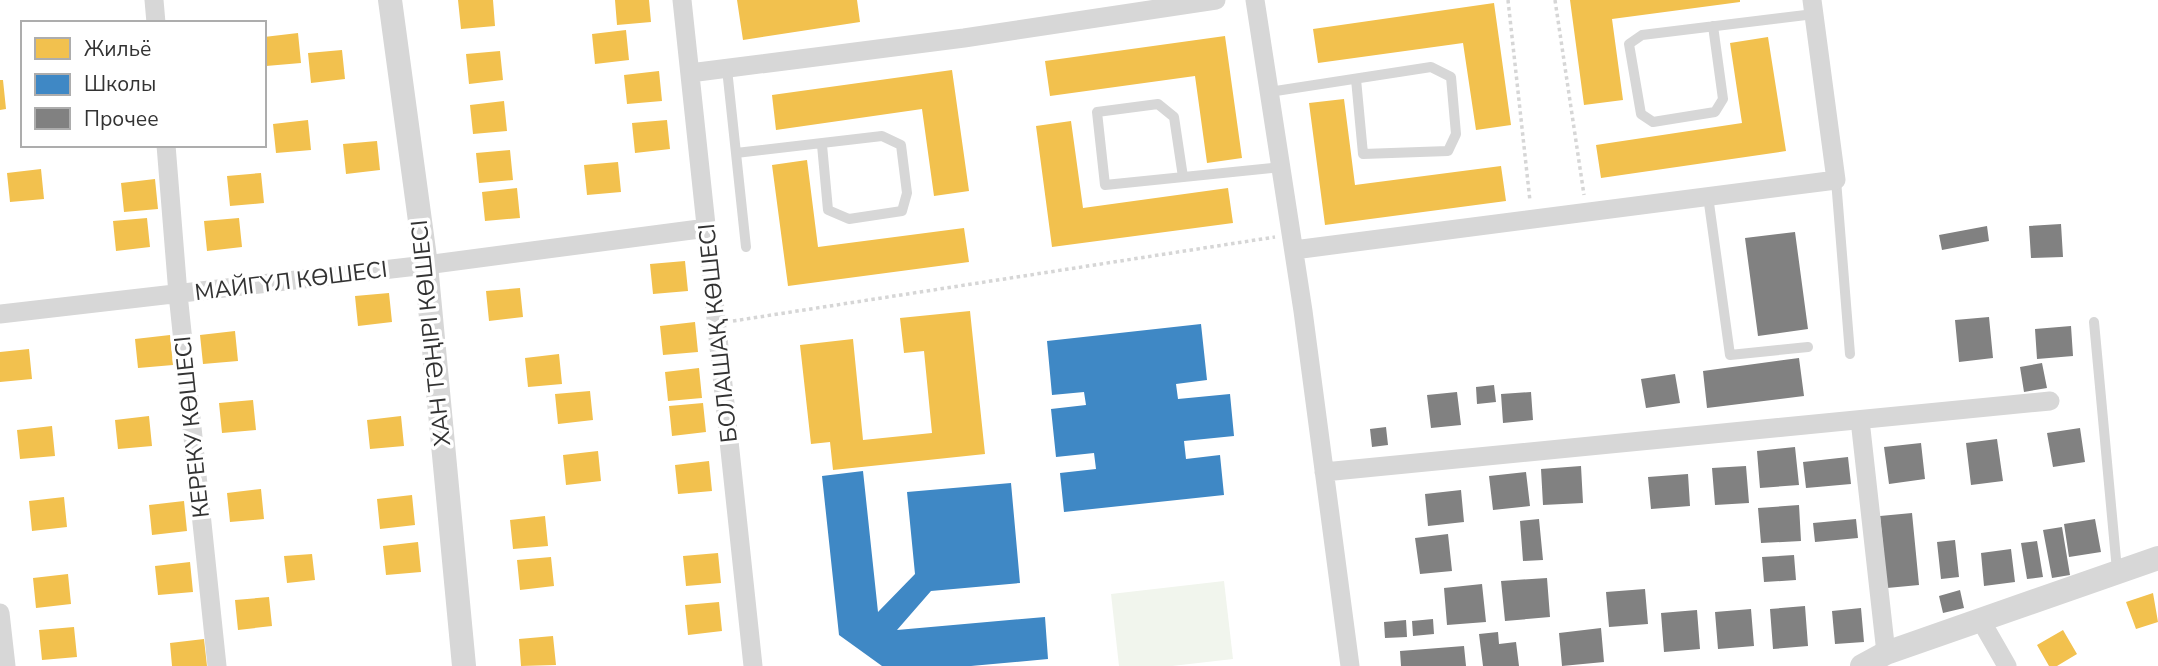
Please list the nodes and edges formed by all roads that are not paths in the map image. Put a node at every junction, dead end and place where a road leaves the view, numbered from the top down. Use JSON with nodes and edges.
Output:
{"nodes":[{"id":1,"x":154,"y":0,"type":"edge"},
{"id":2,"x":390,"y":0,"type":"edge"},
{"id":3,"x":682,"y":0,"type":"edge"},
{"id":4,"x":1216,"y":0,"type":"edge"},
{"id":5,"x":1255,"y":0,"type":"edge"},
{"id":6,"x":1813,"y":7,"type":"edge"},
{"id":7,"x":156,"y":21,"type":"edge"},
{"id":8,"x":1713,"y":26,"type":"junction"},
{"id":9,"x":727,"y":69,"type":"junction"},
{"id":10,"x":690,"y":73,"type":"junction"},
{"id":11,"x":1356,"y":79,"type":"junction"},
{"id":12,"x":1269,"y":92,"type":"junction"},
{"id":13,"x":822,"y":145,"type":"junction"},
{"id":14,"x":166,"y":147,"type":"edge"},
{"id":15,"x":736,"y":153,"type":"junction"},
{"id":16,"x":1281,"y":167,"type":"junction"},
{"id":17,"x":1183,"y":177,"type":"junction"},
{"id":18,"x":1836,"y":180,"type":"junction"},
{"id":19,"x":1708,"y":196,"type":"junction"},
{"id":20,"x":707,"y":228,"type":"junction"},
{"id":21,"x":1293,"y":242,"type":"junction"},
{"id":22,"x":746,"y":247,"type":"dead end"},
{"id":23,"x":426,"y":265,"type":"junction"},
{"id":24,"x":178,"y":294,"type":"junction"},
{"id":25,"x":0,"y":314,"type":"edge"},
{"id":26,"x":2094,"y":322,"type":"dead end"},
{"id":27,"x":1808,"y":347,"type":"dead end"},
{"id":28,"x":1850,"y":354,"type":"dead end"},
{"id":29,"x":2050,"y":401,"type":"dead end"},
{"id":30,"x":1860,"y":420,"type":"junction"},
{"id":31,"x":1324,"y":472,"type":"junction"},
{"id":32,"x":2158,"y":558,"type":"edge"},
{"id":33,"x":2117,"y":570,"type":"junction"},
{"id":34,"x":0,"y":612,"type":"edge"},
{"id":35,"x":1980,"y":619,"type":"junction"},
{"id":36,"x":1886,"y":653,"type":"junction"},
{"id":37,"x":6,"y":666,"type":"edge"},
{"id":38,"x":217,"y":666,"type":"edge"},
{"id":39,"x":464,"y":666,"type":"edge"},
{"id":40,"x":753,"y":666,"type":"edge"},
{"id":41,"x":1350,"y":666,"type":"edge"},
{"id":42,"x":1862,"y":666,"type":"edge"},
{"id":43,"x":2007,"y":666,"type":"edge"}],
"edges":[{"from":1,"to":7,"type":"street"},
{"from":2,"to":23,"type":"street","name":"ХАН ТӘҢІРІ КӨШЕСІ"},
{"from":3,"to":10,"type":"street","name":"БОЛАШАҚ КӨШЕСІ"},
{"from":4,"to":9,"type":"street"},
{"from":5,"to":12,"type":"street"},
{"from":6,"to":8,"type":"lane"},
{"from":6,"to":18,"type":"street"},
{"from":8,"to":8,"type":"lane"},
{"from":9,"to":10,"type":"street"},
{"from":9,"to":15,"type":"lane"},
{"from":10,"to":20,"type":"street","name":"БОЛАШАҚ КӨШЕСІ"},
{"from":11,"to":11,"type":"lane"},
{"from":11,"to":12,"type":"lane"},
{"from":12,"to":16,"type":"street"},
{"from":13,"to":13,"type":"lane"},
{"from":13,"to":15,"type":"lane"},
{"from":14,"to":24,"type":"street","name":"КЕРЕКУ КӨШЕСІ"},
{"from":15,"to":22,"type":"lane"},
{"from":16,"to":17,"type":"lane"},
{"from":16,"to":21,"type":"street"},
{"from":17,"to":17,"type":"lane"},
{"from":18,"to":19,"type":"street"},
{"from":18,"to":28,"type":"lane"},
{"from":19,"to":21,"type":"street"},
{"from":19,"to":27,"type":"lane"},
{"from":20,"to":23,"type":"street","name":"МАЙГҮЛ КӨШЕСІ"},
{"from":20,"to":40,"type":"street","name":"БОЛАШАҚ КӨШЕСІ"},
{"from":21,"to":31,"type":"street"},
{"from":23,"to":24,"type":"street","name":"МАЙГҮЛ КӨШЕСІ"},
{"from":23,"to":39,"type":"street","name":"ХАН ТӘҢІРІ КӨШЕСІ"},
{"from":24,"to":25,"type":"street","name":"МАЙГҮЛ КӨШЕСІ"},
{"from":24,"to":38,"type":"street","name":"КЕРЕКУ КӨШЕСІ"},
{"from":26,"to":33,"type":"lane"},
{"from":29,"to":30,"type":"street"},
{"from":30,"to":31,"type":"street"},
{"from":30,"to":36,"type":"street"},
{"from":31,"to":41,"type":"street"},
{"from":32,"to":33,"type":"street"},
{"from":33,"to":35,"type":"street"},
{"from":34,"to":37,"type":"street"},
{"from":35,"to":36,"type":"street"},
{"from":35,"to":43,"type":"street"},
{"from":36,"to":42,"type":"street"}]}
